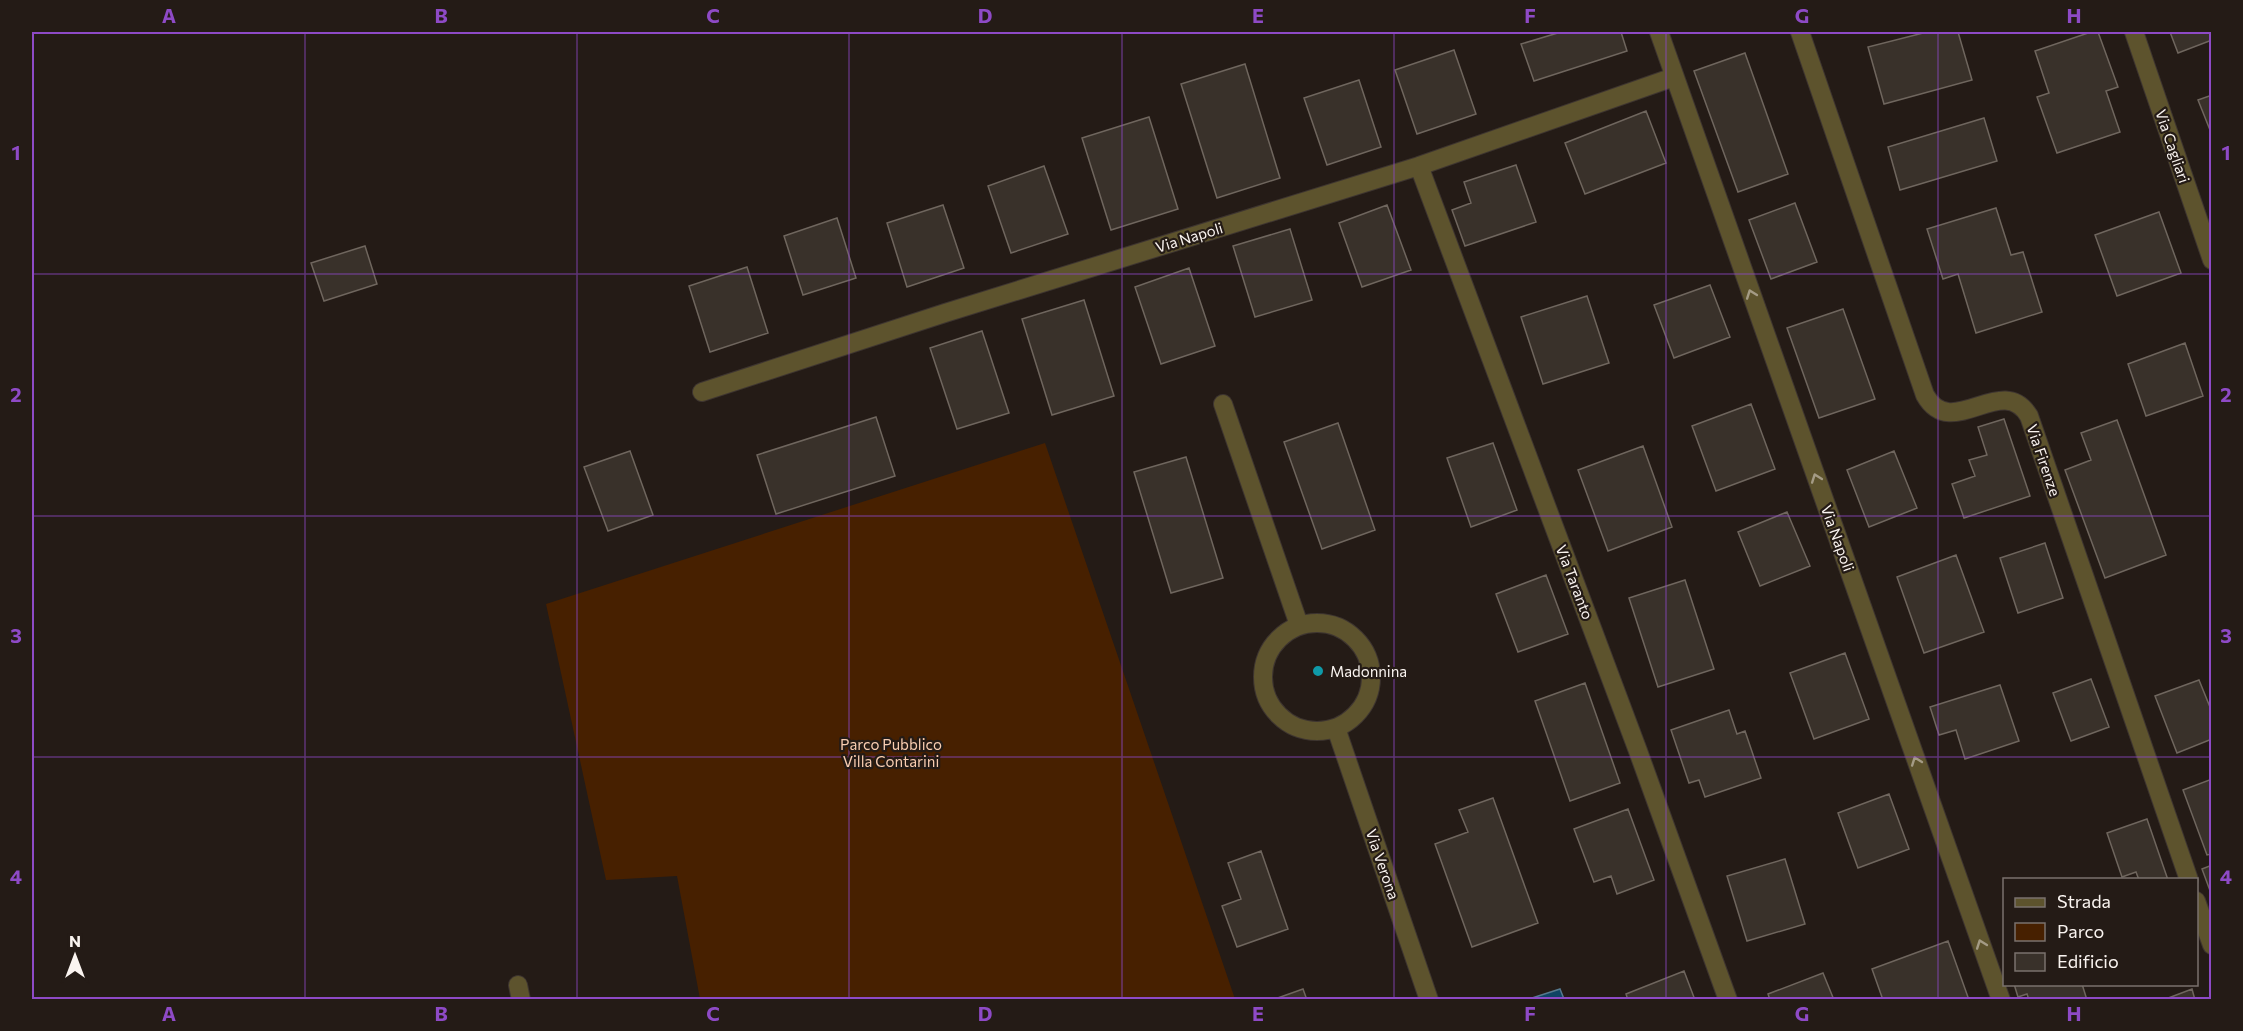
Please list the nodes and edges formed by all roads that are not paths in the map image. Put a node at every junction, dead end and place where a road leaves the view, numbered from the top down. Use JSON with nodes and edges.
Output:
{"nodes":[{"id":1,"x":1659,"y":32,"type":"edge"},
{"id":2,"x":1800,"y":32,"type":"edge"},
{"id":3,"x":2134,"y":32,"type":"edge"},
{"id":4,"x":1674,"y":77,"type":"junction"},
{"id":5,"x":1419,"y":166,"type":"junction"},
{"id":6,"x":2211,"y":260,"type":"edge"},
{"id":7,"x":702,"y":392,"type":"dead end"},
{"id":8,"x":1223,"y":404,"type":"dead end"},
{"id":9,"x":1299,"y":625,"type":"junction"},
{"id":10,"x":1336,"y":728,"type":"junction"},
{"id":11,"x":2189,"y":878,"type":"edge"},
{"id":12,"x":2198,"y":907,"type":"edge"},
{"id":13,"x":2211,"y":945,"type":"edge"},
{"id":14,"x":1429,"y":999,"type":"edge"},
{"id":15,"x":1728,"y":999,"type":"edge"},
{"id":16,"x":2001,"y":999,"type":"edge"}],
"edges":[{"from":1,"to":4,"type":"street","name":"Via Napoli"},
{"from":2,"to":11,"type":"street","name":"Via Firenze"},
{"from":3,"to":6,"type":"street","name":"Via Cagliari"},
{"from":4,"to":5,"type":"street","name":"Via Napoli"},
{"from":16,"to":4,"type":"street","name":"Via Napoli","one_way":true},
{"from":5,"to":7,"type":"street","name":"Via Napoli"},
{"from":5,"to":15,"type":"street","name":"Via Taranto"},
{"from":8,"to":9,"type":"street"},
{"from":9,"to":10,"type":"street"},
{"from":9,"to":10,"type":"street"},
{"from":10,"to":14,"type":"street","name":"Via Verona"},
{"from":12,"to":13,"type":"street"}]}
